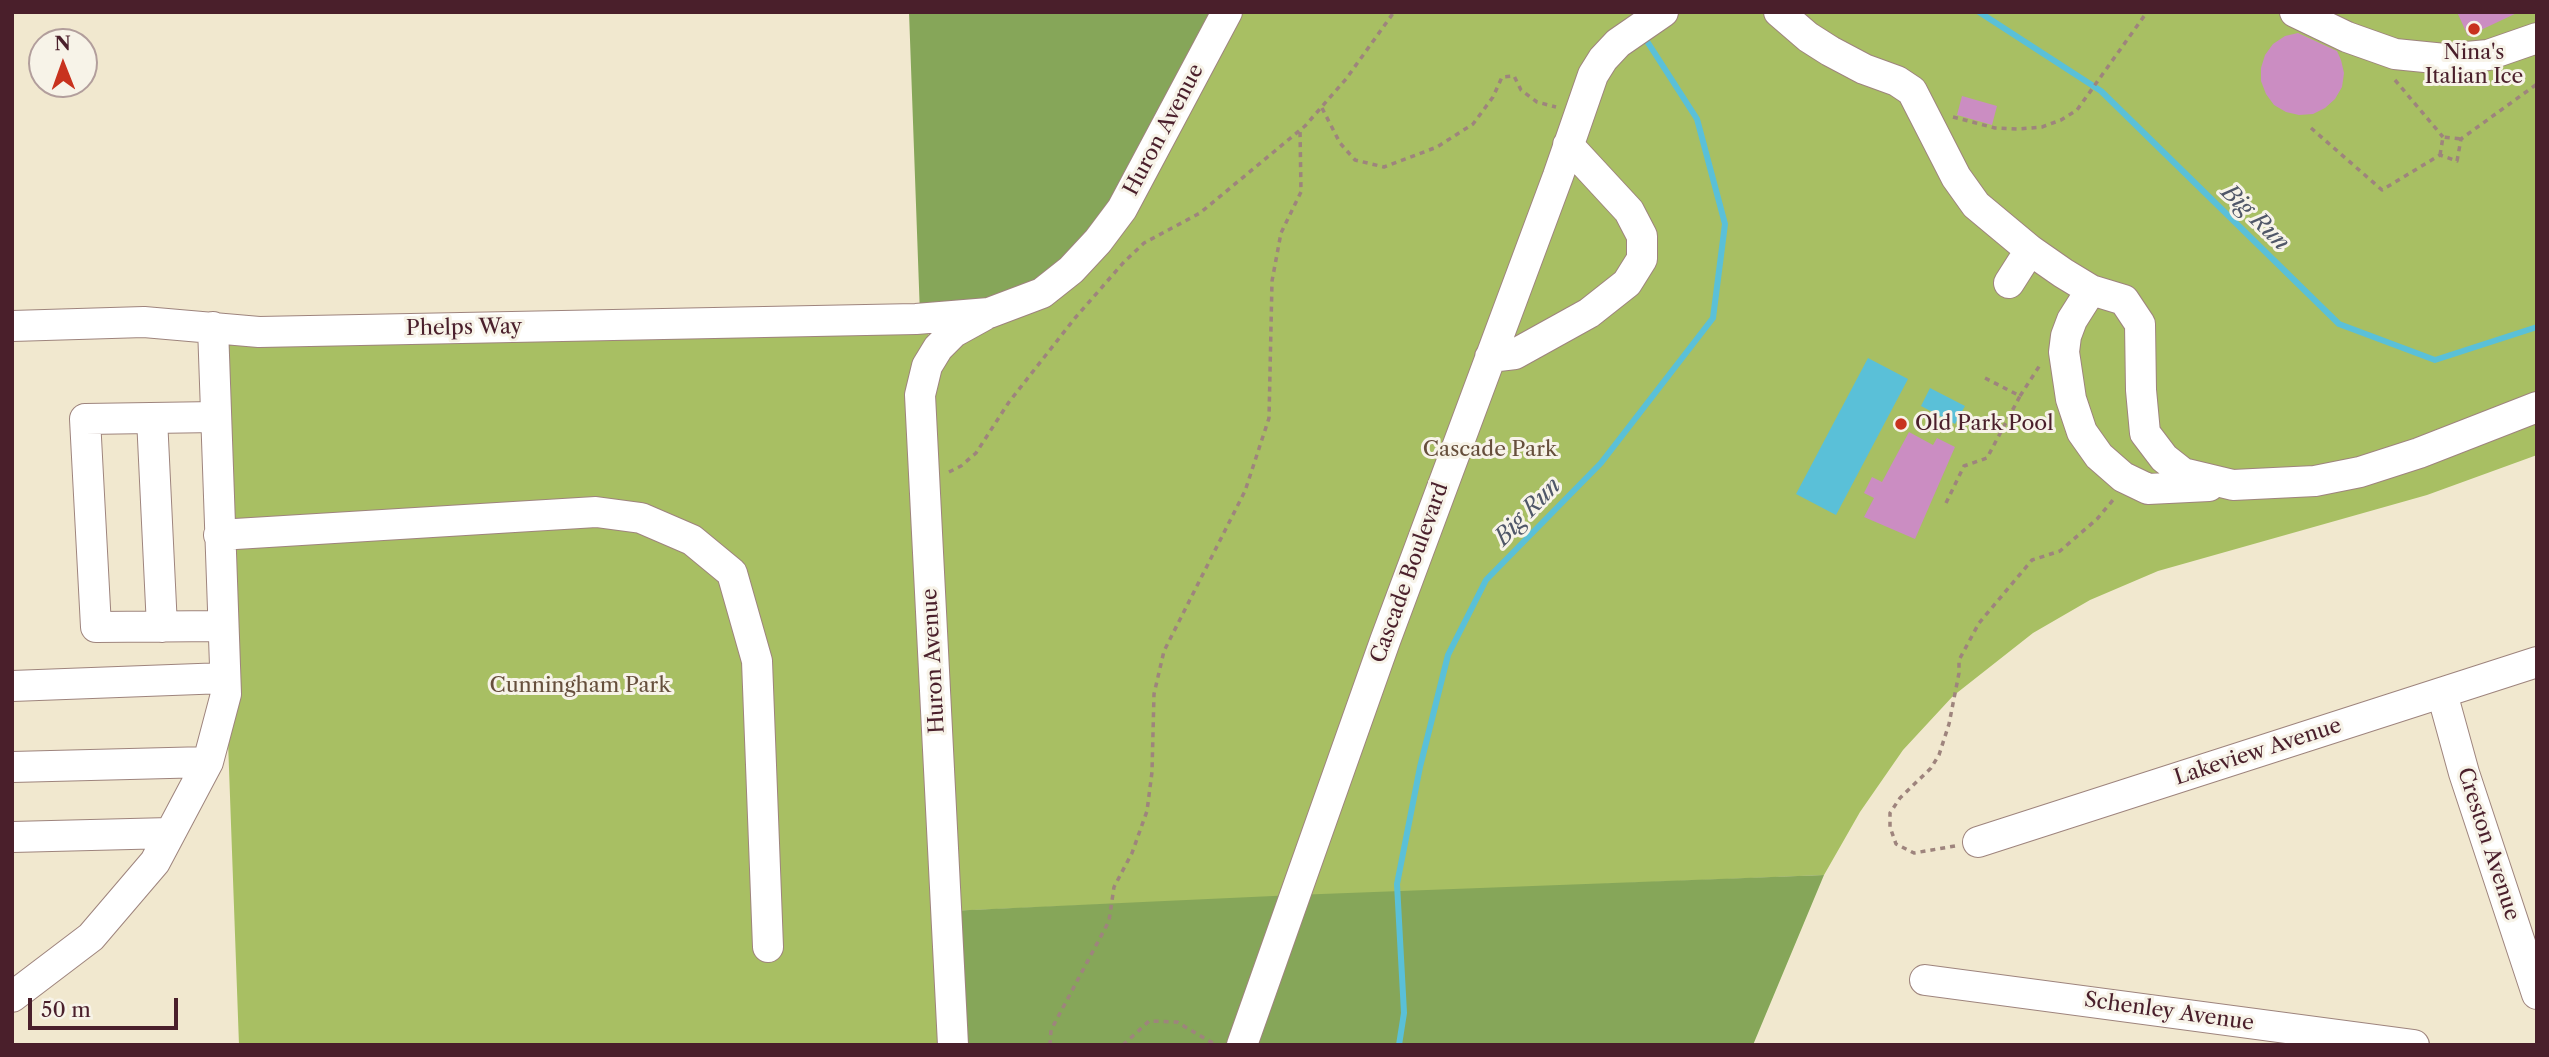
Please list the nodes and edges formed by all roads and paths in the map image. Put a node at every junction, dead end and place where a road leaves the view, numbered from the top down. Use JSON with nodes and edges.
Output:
{"nodes":[{"id":1,"x":1227,"y":12,"type":"edge"},
{"id":2,"x":1394,"y":12,"type":"edge"},
{"id":3,"x":1664,"y":12,"type":"edge"},
{"id":4,"x":1779,"y":12,"type":"edge"},
{"id":5,"x":2147,"y":12,"type":"edge"},
{"id":6,"x":2295,"y":12,"type":"edge"},
{"id":7,"x":2537,"y":37,"type":"edge"},
{"id":8,"x":2391,"y":75,"type":"dead end"},
{"id":9,"x":2537,"y":84,"type":"edge"},
{"id":10,"x":1321,"y":107,"type":"junction"},
{"id":11,"x":1922,"y":108,"type":"junction"},
{"id":12,"x":1578,"y":113,"type":"junction"},
{"id":13,"x":2311,"y":128,"type":"dead end"},
{"id":14,"x":1300,"y":130,"type":"junction"},
{"id":15,"x":2443,"y":137,"type":"junction"},
{"id":16,"x":2461,"y":139,"type":"junction"},
{"id":17,"x":1568,"y":145,"type":"junction"},
{"id":18,"x":2440,"y":155,"type":"junction"},
{"id":19,"x":2029,"y":250,"type":"junction"},
{"id":20,"x":2009,"y":283,"type":"dead end"},
{"id":21,"x":2091,"y":290,"type":"junction"},
{"id":22,"x":992,"y":312,"type":"junction"},
{"id":23,"x":914,"y":319,"type":"junction"},
{"id":24,"x":12,"y":326,"type":"edge"},
{"id":25,"x":214,"y":327,"type":"junction"},
{"id":26,"x":2064,"y":352,"type":"junction"},
{"id":27,"x":1490,"y":357,"type":"junction"},
{"id":28,"x":927,"y":366,"type":"junction"},
{"id":29,"x":1983,"y":377,"type":"dead end"},
{"id":30,"x":2020,"y":396,"type":"junction"},
{"id":31,"x":2537,"y":407,"type":"edge"},
{"id":32,"x":216,"y":417,"type":"junction"},
{"id":33,"x":152,"y":418,"type":"junction"},
{"id":34,"x":923,"y":478,"type":"junction"},
{"id":35,"x":2130,"y":481,"type":"junction"},
{"id":36,"x":2233,"y":485,"type":"junction"},
{"id":37,"x":1946,"y":503,"type":"dead end"},
{"id":38,"x":219,"y":534,"type":"junction"},
{"id":39,"x":223,"y":626,"type":"junction"},
{"id":40,"x":162,"y":627,"type":"junction"},
{"id":41,"x":2537,"y":662,"type":"edge"},
{"id":42,"x":225,"y":678,"type":"junction"},
{"id":43,"x":12,"y":686,"type":"edge"},
{"id":44,"x":2442,"y":693,"type":"junction"},
{"id":45,"x":208,"y":762,"type":"junction"},
{"id":46,"x":12,"y":767,"type":"edge"},
{"id":47,"x":170,"y":833,"type":"junction"},
{"id":48,"x":12,"y":837,"type":"edge"},
{"id":49,"x":1978,"y":842,"type":"joint"},
{"id":50,"x":768,"y":947,"type":"dead end"},
{"id":51,"x":1924,"y":980,"type":"dead end"},
{"id":52,"x":2537,"y":994,"type":"edge"},
{"id":53,"x":12,"y":997,"type":"edge"},
{"id":54,"x":953,"y":1045,"type":"edge"},
{"id":55,"x":1049,"y":1045,"type":"edge"},
{"id":56,"x":1123,"y":1045,"type":"edge"},
{"id":57,"x":1216,"y":1045,"type":"edge"},
{"id":58,"x":1242,"y":1045,"type":"edge"},
{"id":59,"x":2414,"y":1045,"type":"edge"}],
"edges":[{"from":1,"to":22,"type":"street","name":"Huron Avenue"},
{"from":2,"to":10,"type":"path"},
{"from":3,"to":12,"type":"street","name":"Cascade Boulevard"},
{"from":4,"to":11,"type":"street"},
{"from":5,"to":11,"type":"path"},
{"from":6,"to":7,"type":"street"},
{"from":8,"to":15,"type":"path"},
{"from":9,"to":16,"type":"path"},
{"from":10,"to":12,"type":"path"},
{"from":10,"to":14,"type":"path"},
{"from":11,"to":19,"type":"street"},
{"from":12,"to":17,"type":"street","name":"Cascade Boulevard"},
{"from":13,"to":18,"type":"path"},
{"from":14,"to":34,"type":"path"},
{"from":14,"to":55,"type":"path"},
{"from":15,"to":16,"type":"path"},
{"from":15,"to":18,"type":"path"},
{"from":16,"to":18,"type":"path"},
{"from":17,"to":27,"type":"street","name":"Cascade Boulevard"},
{"from":17,"to":27,"type":"street"},
{"from":19,"to":20,"type":"street"},
{"from":19,"to":21,"type":"street"},
{"from":21,"to":26,"type":"street"},
{"from":21,"to":36,"type":"street"},
{"from":22,"to":23,"type":"street","name":"Huron Avenue"},
{"from":22,"to":28,"type":"street","name":"Huron Avenue"},
{"from":23,"to":25,"type":"street","name":"Phelps Way"},
{"from":23,"to":28,"type":"street"},
{"from":24,"to":25,"type":"street","name":"Phelps Way"},
{"from":25,"to":32,"type":"street"},
{"from":26,"to":30,"type":"path"},
{"from":26,"to":35,"type":"street"},
{"from":27,"to":58,"type":"street","name":"Cascade Boulevard"},
{"from":28,"to":34,"type":"street","name":"Huron Avenue"},
{"from":29,"to":30,"type":"path"},
{"from":30,"to":37,"type":"path"},
{"from":31,"to":36,"type":"street"},
{"from":32,"to":33,"type":"street"},
{"from":32,"to":38,"type":"street"},
{"from":33,"to":40,"type":"street"},
{"from":33,"to":40,"type":"street"},
{"from":34,"to":54,"type":"street","name":"Huron Avenue"},
{"from":35,"to":36,"type":"street"},
{"from":35,"to":49,"type":"path"},
{"from":38,"to":39,"type":"street"},
{"from":38,"to":50,"type":"street"},
{"from":39,"to":40,"type":"street"},
{"from":39,"to":42,"type":"street"},
{"from":41,"to":44,"type":"street","name":"Lakeview Avenue"},
{"from":42,"to":43,"type":"street"},
{"from":42,"to":45,"type":"street"},
{"from":44,"to":49,"type":"street","name":"Lakeview Avenue"},
{"from":44,"to":52,"type":"street","name":"Creston Avenue"},
{"from":45,"to":46,"type":"street"},
{"from":45,"to":47,"type":"street"},
{"from":47,"to":48,"type":"street"},
{"from":47,"to":53,"type":"street"},
{"from":51,"to":59,"type":"street","name":"Schenley Avenue"},
{"from":56,"to":57,"type":"path"}]}
